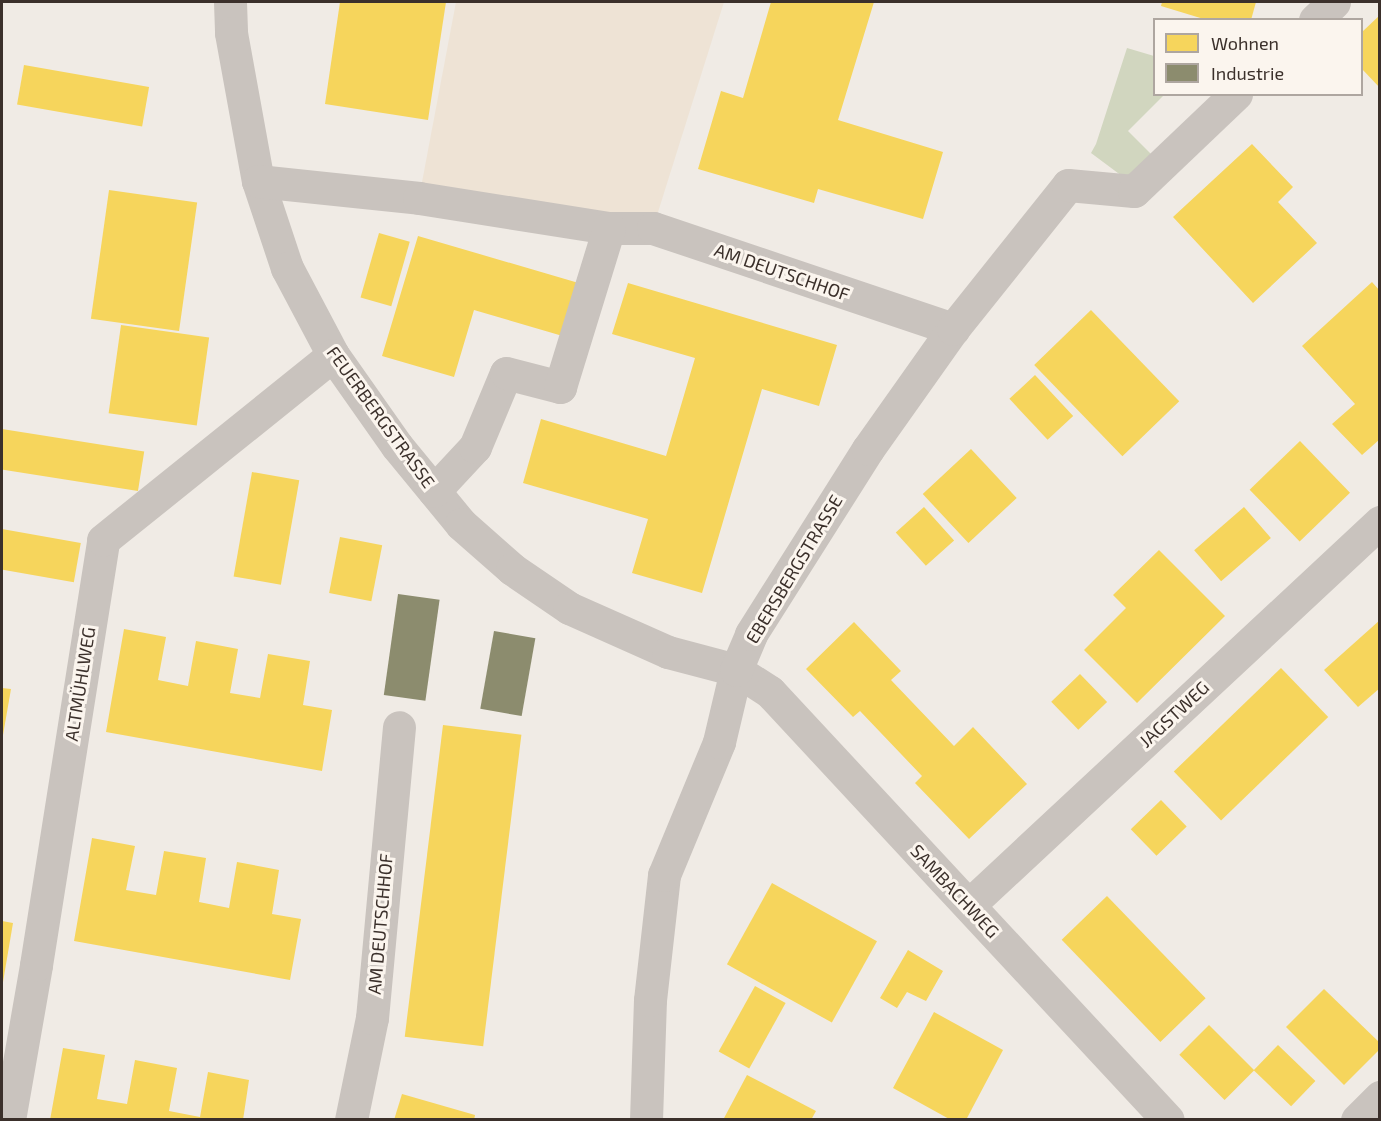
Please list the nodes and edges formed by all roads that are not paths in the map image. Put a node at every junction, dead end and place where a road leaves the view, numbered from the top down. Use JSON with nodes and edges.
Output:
{"nodes":[{"id":1,"x":230,"y":2,"type":"edge"},
{"id":2,"x":1334,"y":2,"type":"edge"},
{"id":3,"x":1316,"y":18,"type":"edge"},
{"id":4,"x":1234,"y":96,"type":"edge"},
{"id":5,"x":258,"y":181,"type":"junction"},
{"id":6,"x":609,"y":228,"type":"junction"},
{"id":7,"x":953,"y":329,"type":"junction"},
{"id":8,"x":333,"y":355,"type":"junction"},
{"id":9,"x":434,"y":490,"type":"junction"},
{"id":10,"x":1380,"y":522,"type":"edge"},
{"id":11,"x":736,"y":670,"type":"junction"},
{"id":12,"x":399,"y":727,"type":"dead end"},
{"id":13,"x":969,"y":905,"type":"junction"},
{"id":14,"x":1380,"y":1097,"type":"edge"},
{"id":15,"x":9,"y":1119,"type":"edge"},
{"id":16,"x":351,"y":1119,"type":"edge"},
{"id":17,"x":646,"y":1119,"type":"edge"},
{"id":18,"x":1168,"y":1119,"type":"edge"},
{"id":19,"x":1357,"y":1119,"type":"edge"}],
"edges":[{"from":1,"to":5,"type":"street","name":"FEUERBERGSTRASSE"},
{"from":2,"to":3,"type":"street"},
{"from":4,"to":7,"type":"street","name":"EBERSBERGSTRASSE"},
{"from":5,"to":6,"type":"street","name":"AM DEUTSCHHOF"},
{"from":5,"to":8,"type":"street","name":"FEUERBERGSTRASSE"},
{"from":6,"to":7,"type":"street","name":"AM DEUTSCHHOF"},
{"from":6,"to":9,"type":"street"},
{"from":7,"to":11,"type":"street","name":"EBERSBERGSTRASSE"},
{"from":8,"to":9,"type":"street","name":"FEUERBERGSTRASSE"},
{"from":8,"to":15,"type":"street","name":"ALTMÜHLWEG"},
{"from":9,"to":11,"type":"street","name":"FEUERBERGSTRASSE"},
{"from":10,"to":13,"type":"street","name":"JAGSTWEG"},
{"from":11,"to":13,"type":"street","name":"SAMBACHWEG"},
{"from":11,"to":17,"type":"street","name":"EBERSBERGSTRASSE"},
{"from":12,"to":16,"type":"street","name":"AM DEUTSCHHOF"},
{"from":13,"to":18,"type":"street","name":"SAMBACHWEG"},
{"from":14,"to":19,"type":"street"}]}
